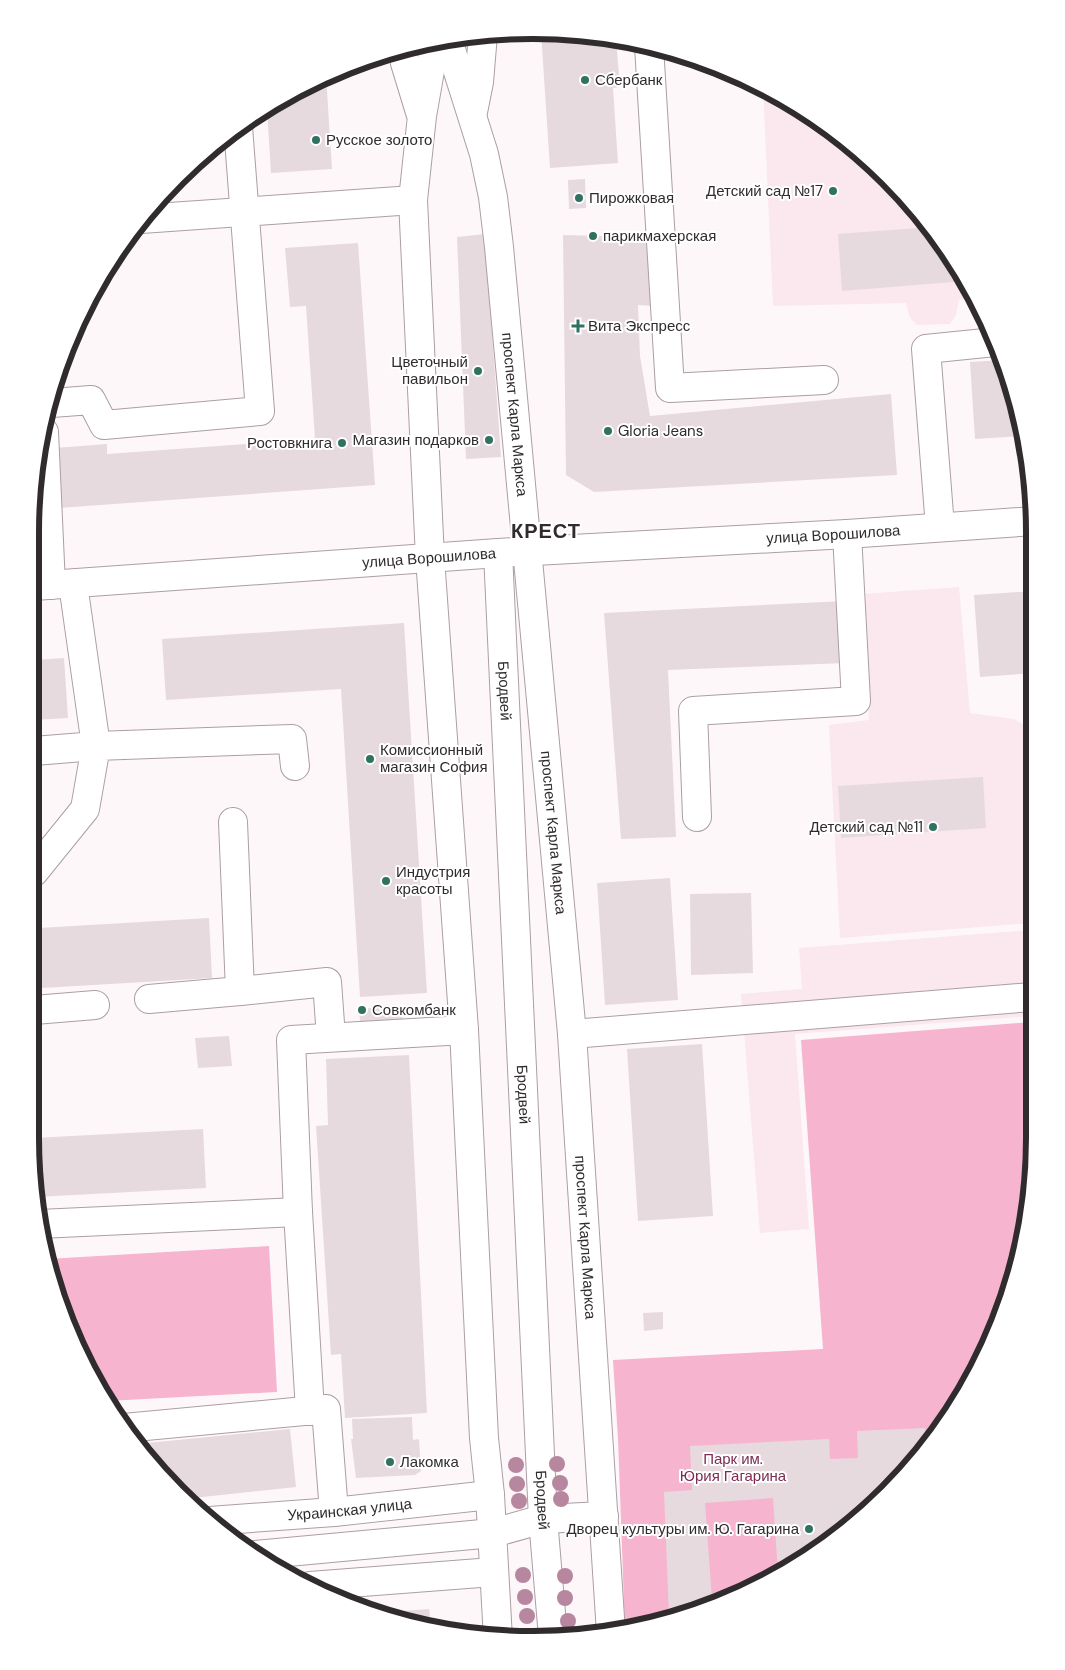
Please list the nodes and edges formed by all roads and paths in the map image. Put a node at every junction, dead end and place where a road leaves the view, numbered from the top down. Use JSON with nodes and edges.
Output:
{"nodes":[{"id":1,"x":482,"y":42,"type":"edge"},
{"id":2,"x":450,"y":46,"type":"edge"},
{"id":3,"x":434,"y":49,"type":"edge"},
{"id":4,"x":649,"y":53,"type":"edge"},
{"id":5,"x":404,"y":56,"type":"edge"},
{"id":6,"x":422,"y":116,"type":"junction"},
{"id":7,"x":472,"y":116,"type":"junction"},
{"id":8,"x":239,"y":136,"type":"edge"},
{"id":9,"x":413,"y":200,"type":"junction"},
{"id":10,"x":244,"y":210,"type":"junction"},
{"id":11,"x":152,"y":218,"type":"edge"},
{"id":12,"x":988,"y":343,"type":"edge"},
{"id":13,"x":824,"y":380,"type":"dead end"},
{"id":14,"x":57,"y":403,"type":"edge"},
{"id":15,"x":45,"y":454,"type":"edge"},
{"id":16,"x":1026,"y":521,"type":"edge"},
{"id":17,"x":940,"y":527,"type":"junction"},
{"id":18,"x":847,"y":534,"type":"junction"},
{"id":19,"x":528,"y":552,"type":"junction"},
{"id":20,"x":498,"y":553,"type":"junction"},
{"id":21,"x":430,"y":558,"type":"junction"},
{"id":22,"x":53,"y":585,"type":"edge"},
{"id":23,"x":96,"y":746,"type":"junction"},
{"id":24,"x":39,"y":751,"type":"edge"},
{"id":25,"x":295,"y":766,"type":"dead end"},
{"id":26,"x":697,"y":817,"type":"dead end"},
{"id":27,"x":233,"y":822,"type":"dead end"},
{"id":28,"x":39,"y":866,"type":"edge"},
{"id":29,"x":240,"y":991,"type":"junction"},
{"id":30,"x":1026,"y":997,"type":"edge"},
{"id":31,"x":149,"y":999,"type":"dead end"},
{"id":32,"x":95,"y":1005,"type":"dead end"},
{"id":33,"x":39,"y":1010,"type":"edge"},
{"id":34,"x":464,"y":1030,"type":"junction"},
{"id":35,"x":572,"y":1034,"type":"junction"},
{"id":36,"x":331,"y":1037,"type":"junction"},
{"id":37,"x":298,"y":1212,"type":"junction"},
{"id":38,"x":46,"y":1224,"type":"edge"},
{"id":39,"x":310,"y":1411,"type":"junction"},
{"id":40,"x":133,"y":1427,"type":"edge"},
{"id":41,"x":490,"y":1494,"type":"junction"},
{"id":42,"x":334,"y":1512,"type":"junction"},
{"id":43,"x":604,"y":1516,"type":"junction"},
{"id":44,"x":543,"y":1519,"type":"junction"},
{"id":45,"x":221,"y":1520,"type":"edge"},
{"id":46,"x":493,"y":1534,"type":"junction"},
{"id":47,"x":268,"y":1554,"type":"edge"},
{"id":48,"x":493,"y":1572,"type":"junction"},
{"id":49,"x":324,"y":1585,"type":"edge"},
{"id":50,"x":611,"y":1625,"type":"edge"},
{"id":51,"x":497,"y":1630,"type":"edge"},
{"id":52,"x":552,"y":1630,"type":"edge"}],
"edges":[{"from":1,"to":7,"type":"street"},
{"from":2,"to":7,"type":"street","name":"проспект Карла Маркса"},
{"from":3,"to":6,"type":"street"},
{"from":4,"to":13,"type":"street"},
{"from":5,"to":6,"type":"street"},
{"from":6,"to":9,"type":"street"},
{"from":7,"to":19,"type":"street","name":"проспект Карла Маркса"},
{"from":8,"to":10,"type":"street"},
{"from":9,"to":10,"type":"street"},
{"from":9,"to":21,"type":"street"},
{"from":10,"to":11,"type":"street"},
{"from":10,"to":14,"type":"street"},
{"from":12,"to":17,"type":"street"},
{"from":15,"to":22,"type":"street"},
{"from":16,"to":17,"type":"street","name":"улица Ворошилова"},
{"from":17,"to":18,"type":"street","name":"улица Ворошилова"},
{"from":18,"to":19,"type":"street","name":"улица Ворошилова"},
{"from":18,"to":26,"type":"street"},
{"from":19,"to":20,"type":"street","name":"улица Ворошилова"},
{"from":19,"to":35,"type":"street","name":"проспект Карла Маркса"},
{"from":20,"to":21,"type":"street","name":"улица Ворошилова"},
{"from":20,"to":44,"type":"street","name":"Бродвей"},
{"from":21,"to":22,"type":"street","name":"улица Ворошилова"},
{"from":21,"to":34,"type":"street"},
{"from":22,"to":23,"type":"street"},
{"from":23,"to":24,"type":"street"},
{"from":23,"to":25,"type":"street"},
{"from":23,"to":28,"type":"street"},
{"from":27,"to":29,"type":"street"},
{"from":29,"to":31,"type":"street"},
{"from":29,"to":36,"type":"street"},
{"from":30,"to":35,"type":"street"},
{"from":32,"to":33,"type":"street"},
{"from":34,"to":36,"type":"street"},
{"from":34,"to":41,"type":"street"},
{"from":35,"to":43,"type":"street","name":"проспект Карла Маркса"},
{"from":36,"to":37,"type":"street"},
{"from":37,"to":38,"type":"street"},
{"from":37,"to":39,"type":"street"},
{"from":39,"to":40,"type":"street"},
{"from":39,"to":42,"type":"street"},
{"from":41,"to":42,"type":"street","name":"Украинская улица"},
{"from":41,"to":46,"type":"street"},
{"from":42,"to":45,"type":"street","name":"Украинская улица"},
{"from":43,"to":44,"type":"street"},
{"from":43,"to":50,"type":"street","name":"проспект Карла Маркса"},
{"from":44,"to":46,"type":"street"},
{"from":44,"to":52,"type":"street","name":"Бродвей"},
{"from":46,"to":47,"type":"street"},
{"from":46,"to":48,"type":"street"},
{"from":48,"to":49,"type":"street"},
{"from":48,"to":51,"type":"street"}]}
